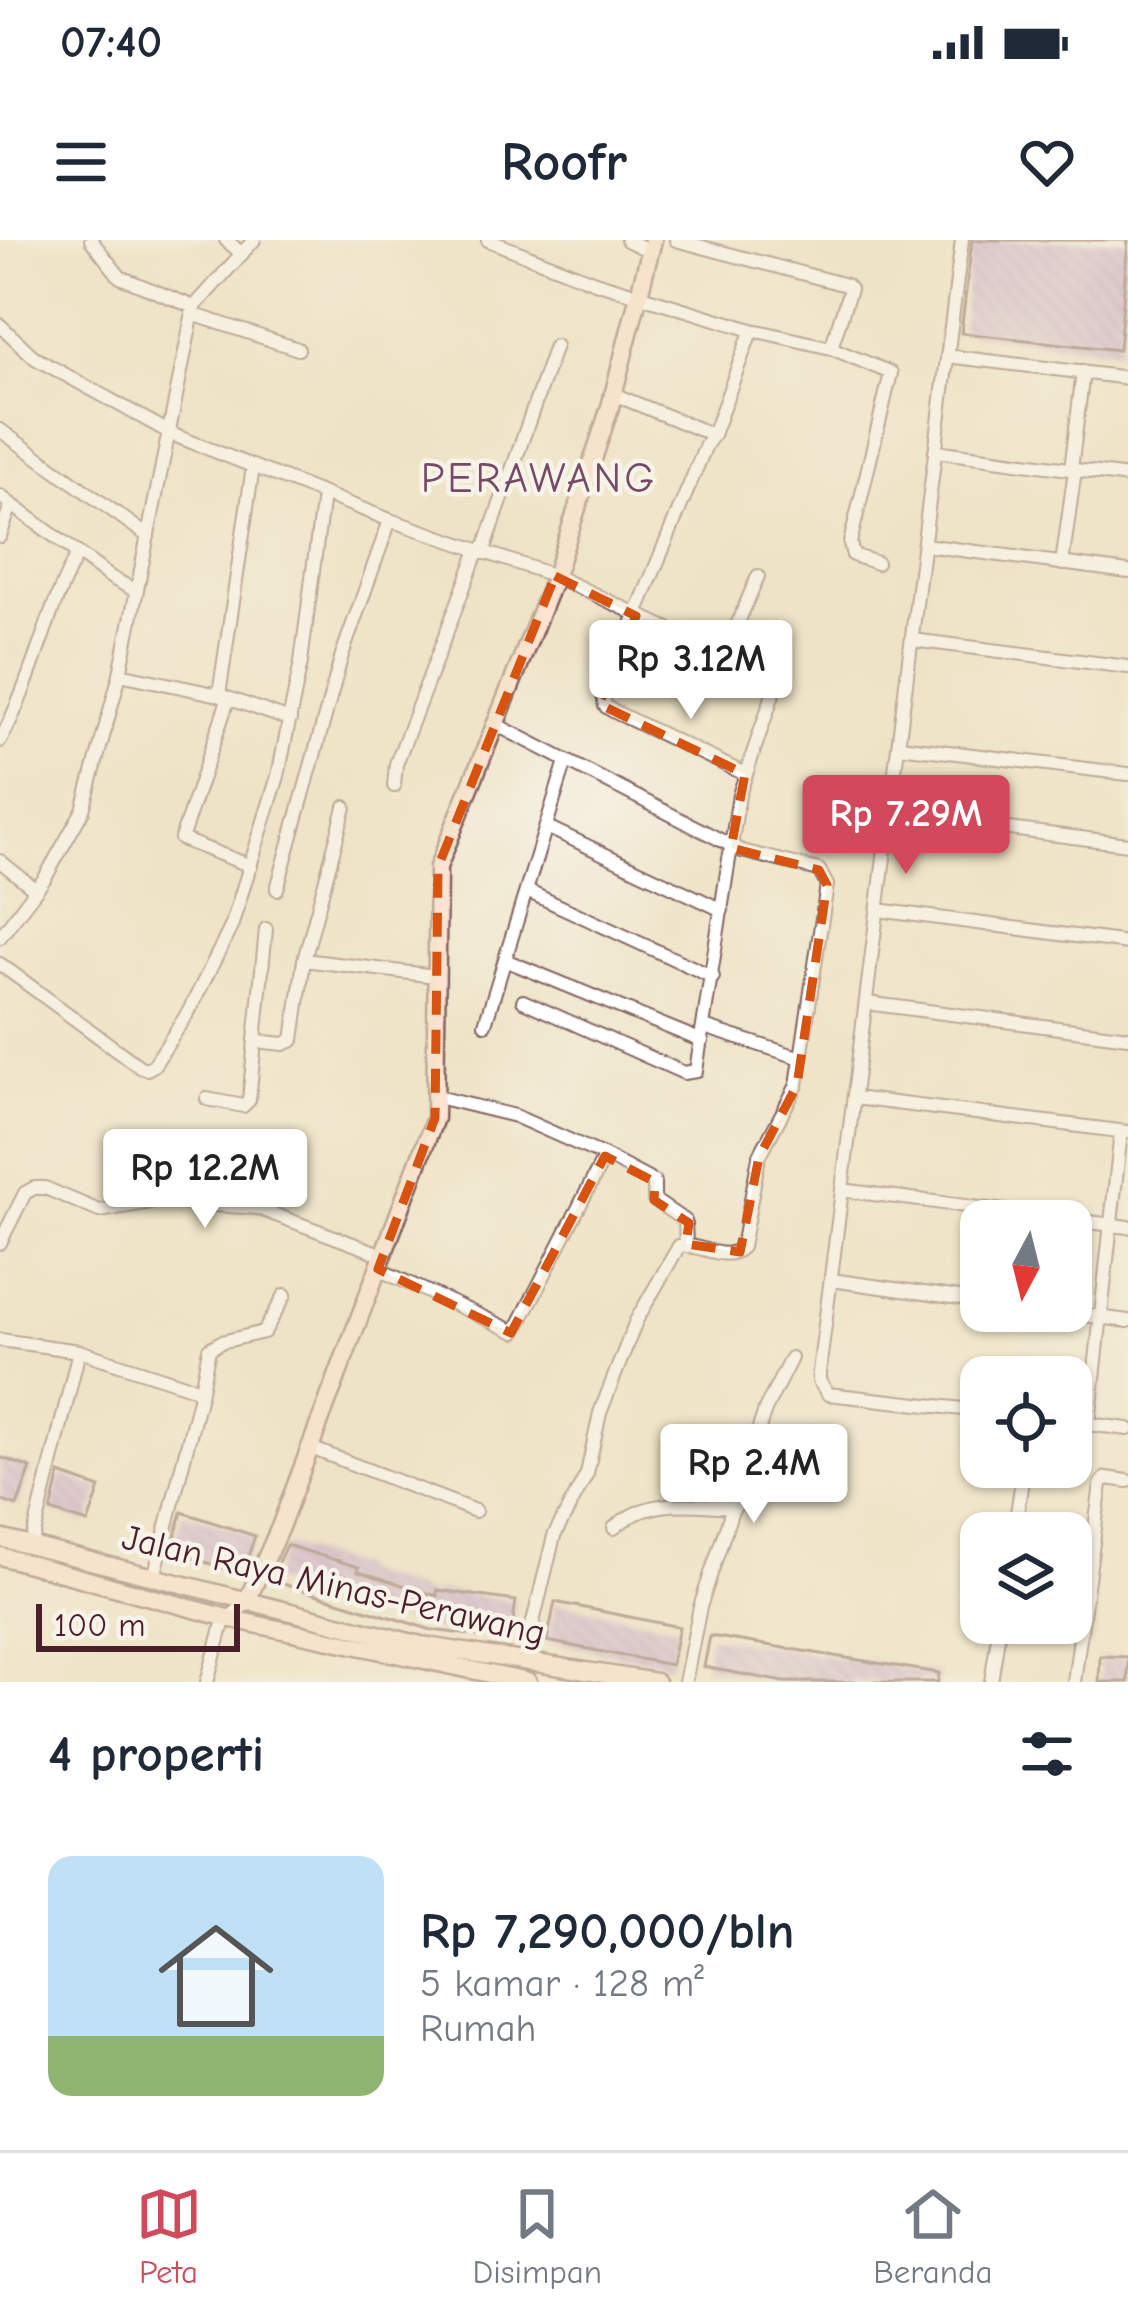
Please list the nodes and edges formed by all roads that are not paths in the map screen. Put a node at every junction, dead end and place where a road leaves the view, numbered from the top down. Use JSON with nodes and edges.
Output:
{"nodes":[{"id":1,"x":91,"y":240,"type":"edge"},
{"id":2,"x":226,"y":240,"type":"edge"},
{"id":3,"x":254,"y":240,"type":"edge"},
{"id":4,"x":488,"y":240,"type":"edge"},
{"id":5,"x":627,"y":240,"type":"edge"},
{"id":6,"x":676,"y":240,"type":"edge"},
{"id":7,"x":962,"y":240,"type":"edge"},
{"id":8,"x":651,"y":245,"type":"edge"},
{"id":9,"x":242,"y":254,"type":"junction"},
{"id":10,"x":636,"y":295,"type":"junction"},
{"id":11,"x":193,"y":311,"type":"junction"},
{"id":12,"x":0,"y":325,"type":"edge"},
{"id":13,"x":755,"y":331,"type":"junction"},
{"id":14,"x":555,"y":346,"type":"dead end"},
{"id":15,"x":831,"y":348,"type":"junction"},
{"id":16,"x":298,"y":349,"type":"dead end"},
{"id":17,"x":947,"y":356,"type":"junction"},
{"id":18,"x":1083,"y":372,"type":"junction"},
{"id":19,"x":1128,"y":378,"type":"edge"},
{"id":20,"x":613,"y":394,"type":"junction"},
{"id":21,"x":0,"y":430,"type":"edge"},
{"id":22,"x":170,"y":432,"type":"junction"},
{"id":23,"x":713,"y":436,"type":"junction"},
{"id":24,"x":935,"y":451,"type":"junction"},
{"id":25,"x":253,"y":467,"type":"junction"},
{"id":26,"x":1073,"y":470,"type":"junction"},
{"id":27,"x":1128,"y":477,"type":"edge"},
{"id":28,"x":322,"y":495,"type":"junction"},
{"id":29,"x":6,"y":501,"type":"edge"},
{"id":30,"x":390,"y":520,"type":"junction"},
{"id":31,"x":0,"y":536,"type":"edge"},
{"id":32,"x":148,"y":536,"type":"junction"},
{"id":33,"x":924,"y":544,"type":"junction"},
{"id":34,"x":481,"y":551,"type":"junction"},
{"id":35,"x":78,"y":553,"type":"junction"},
{"id":36,"x":877,"y":563,"type":"dead end"},
{"id":37,"x":1062,"y":565,"type":"junction"},
{"id":38,"x":1128,"y":572,"type":"edge"},
{"id":39,"x":555,"y":576,"type":"junction"},
{"id":40,"x":758,"y":576,"type":"dead end"},
{"id":41,"x":136,"y":591,"type":"junction"},
{"id":42,"x":636,"y":616,"type":"junction"},
{"id":43,"x":912,"y":640,"type":"junction"},
{"id":44,"x":724,"y":655,"type":"junction"},
{"id":45,"x":1128,"y":667,"type":"edge"},
{"id":46,"x":120,"y":674,"type":"junction"},
{"id":47,"x":224,"y":697,"type":"junction"},
{"id":48,"x":290,"y":720,"type":"junction"},
{"id":49,"x":495,"y":724,"type":"junction"},
{"id":50,"x":0,"y":742,"type":"edge"},
{"id":51,"x":899,"y":746,"type":"junction"},
{"id":52,"x":566,"y":761,"type":"junction"},
{"id":53,"x":745,"y":774,"type":"junction"},
{"id":54,"x":1128,"y":774,"type":"edge"},
{"id":55,"x":394,"y":786,"type":"dead end"},
{"id":56,"x":344,"y":807,"type":"dead end"},
{"id":57,"x":890,"y":814,"type":"junction"},
{"id":58,"x":547,"y":827,"type":"junction"},
{"id":59,"x":731,"y":844,"type":"junction"},
{"id":60,"x":1128,"y":844,"type":"edge"},
{"id":61,"x":0,"y":861,"type":"edge"},
{"id":62,"x":251,"y":866,"type":"junction"},
{"id":63,"x":278,"y":889,"type":"dead end"},
{"id":64,"x":36,"y":890,"type":"junction"},
{"id":65,"x":527,"y":891,"type":"junction"},
{"id":66,"x":722,"y":910,"type":"junction"},
{"id":67,"x":878,"y":910,"type":"junction"},
{"id":68,"x":266,"y":929,"type":"dead end"},
{"id":69,"x":0,"y":938,"type":"edge"},
{"id":70,"x":1128,"y":943,"type":"edge"},
{"id":71,"x":506,"y":960,"type":"junction"},
{"id":72,"x":304,"y":961,"type":"junction"},
{"id":73,"x":0,"y":964,"type":"edge"},
{"id":74,"x":435,"y":976,"type":"junction"},
{"id":75,"x":712,"y":977,"type":"junction"},
{"id":76,"x":523,"y":1001,"type":"dead end"},
{"id":77,"x":866,"y":1004,"type":"junction"},
{"id":78,"x":485,"y":1024,"type":"dead end"},
{"id":79,"x":703,"y":1034,"type":"junction"},
{"id":80,"x":1128,"y":1037,"type":"edge"},
{"id":81,"x":255,"y":1041,"type":"junction"},
{"id":82,"x":801,"y":1058,"type":"junction"},
{"id":83,"x":437,"y":1097,"type":"junction"},
{"id":84,"x":207,"y":1099,"type":"dead end"},
{"id":85,"x":854,"y":1099,"type":"junction"},
{"id":86,"x":1125,"y":1132,"type":"edge"},
{"id":87,"x":605,"y":1156,"type":"junction"},
{"id":88,"x":842,"y":1190,"type":"junction"},
{"id":89,"x":1111,"y":1225,"type":"junction"},
{"id":90,"x":1128,"y":1227,"type":"edge"},
{"id":91,"x":0,"y":1243,"type":"edge"},
{"id":92,"x":686,"y":1244,"type":"junction"},
{"id":93,"x":380,"y":1262,"type":"junction"},
{"id":94,"x":831,"y":1280,"type":"junction"},
{"id":95,"x":285,"y":1295,"type":"dead end"},
{"id":96,"x":960,"y":1298,"type":"edge"},
{"id":97,"x":1092,"y":1316,"type":"edge"},
{"id":98,"x":1101,"y":1317,"type":"junction"},
{"id":99,"x":1128,"y":1321,"type":"edge"},
{"id":100,"x":0,"y":1340,"type":"edge"},
{"id":101,"x":79,"y":1351,"type":"junction"},
{"id":102,"x":791,"y":1358,"type":"dead end"},
{"id":103,"x":200,"y":1395,"type":"junction"},
{"id":104,"x":1092,"y":1397,"type":"edge"},
{"id":105,"x":960,"y":1408,"type":"edge"},
{"id":106,"x":1092,"y":1424,"type":"edge"},
{"id":107,"x":1128,"y":1429,"type":"edge"},
{"id":108,"x":308,"y":1447,"type":"junction"},
{"id":109,"x":1128,"y":1481,"type":"edge"},
{"id":110,"x":735,"y":1507,"type":"junction"},
{"id":111,"x":476,"y":1511,"type":"dead end"},
{"id":112,"x":614,"y":1528,"type":"dead end"},
{"id":113,"x":0,"y":1538,"type":"edge"},
{"id":114,"x":31,"y":1547,"type":"junction"},
{"id":115,"x":0,"y":1556,"type":"edge"},
{"id":116,"x":154,"y":1577,"type":"junction"},
{"id":117,"x":246,"y":1603,"type":"junction"},
{"id":118,"x":231,"y":1619,"type":"junction"},
{"id":119,"x":997,"y":1644,"type":"edge"},
{"id":120,"x":525,"y":1673,"type":"edge"},
{"id":121,"x":504,"y":1680,"type":"edge"},
{"id":122,"x":207,"y":1682,"type":"edge"},
{"id":123,"x":656,"y":1682,"type":"edge"},
{"id":124,"x":686,"y":1682,"type":"edge"},
{"id":125,"x":991,"y":1682,"type":"edge"},
{"id":126,"x":1074,"y":1682,"type":"edge"}],
"edges":[{"from":1,"to":11,"type":"street"},
{"from":2,"to":9,"type":"street"},
{"from":3,"to":9,"type":"street"},
{"from":4,"to":10,"type":"street"},
{"from":5,"to":8,"type":"street"},
{"from":6,"to":15,"type":"street"},
{"from":7,"to":17,"type":"street"},
{"from":8,"to":10,"type":"street"},
{"from":9,"to":11,"type":"street"},
{"from":10,"to":13,"type":"street"},
{"from":10,"to":20,"type":"street"},
{"from":11,"to":16,"type":"street"},
{"from":11,"to":22,"type":"street"},
{"from":12,"to":22,"type":"street"},
{"from":13,"to":15,"type":"street"},
{"from":13,"to":23,"type":"street"},
{"from":14,"to":34,"type":"street"},
{"from":15,"to":36,"type":"street"},
{"from":17,"to":18,"type":"street"},
{"from":17,"to":24,"type":"street"},
{"from":18,"to":19,"type":"street"},
{"from":18,"to":26,"type":"street"},
{"from":20,"to":23,"type":"street"},
{"from":20,"to":39,"type":"street"},
{"from":21,"to":32,"type":"street"},
{"from":22,"to":25,"type":"street"},
{"from":22,"to":32,"type":"street"},
{"from":23,"to":42,"type":"street"},
{"from":24,"to":26,"type":"street"},
{"from":24,"to":33,"type":"street"},
{"from":25,"to":28,"type":"street"},
{"from":25,"to":47,"type":"street"},
{"from":26,"to":27,"type":"street"},
{"from":26,"to":37,"type":"street"},
{"from":28,"to":30,"type":"street"},
{"from":28,"to":48,"type":"street"},
{"from":29,"to":31,"type":"street"},
{"from":29,"to":35,"type":"street"},
{"from":30,"to":34,"type":"street"},
{"from":30,"to":63,"type":"street"},
{"from":32,"to":41,"type":"street"},
{"from":33,"to":37,"type":"street"},
{"from":33,"to":43,"type":"street"},
{"from":34,"to":39,"type":"street"},
{"from":34,"to":55,"type":"street"},
{"from":35,"to":41,"type":"street"},
{"from":35,"to":50,"type":"street"},
{"from":37,"to":38,"type":"street"},
{"from":39,"to":42,"type":"street"},
{"from":39,"to":49,"type":"street"},
{"from":40,"to":44,"type":"street"},
{"from":41,"to":46,"type":"street"},
{"from":42,"to":44,"type":"street"},
{"from":42,"to":53,"type":"street"},
{"from":43,"to":45,"type":"street"},
{"from":43,"to":51,"type":"street"},
{"from":44,"to":53,"type":"street"},
{"from":46,"to":47,"type":"street"},
{"from":46,"to":64,"type":"street"},
{"from":47,"to":48,"type":"street"},
{"from":47,"to":62,"type":"street"},
{"from":48,"to":62,"type":"street"},
{"from":49,"to":52,"type":"street"},
{"from":49,"to":74,"type":"street"},
{"from":51,"to":54,"type":"street"},
{"from":51,"to":57,"type":"street"},
{"from":52,"to":58,"type":"street"},
{"from":52,"to":59,"type":"street"},
{"from":53,"to":59,"type":"street"},
{"from":56,"to":72,"type":"street"},
{"from":57,"to":60,"type":"street"},
{"from":57,"to":67,"type":"street"},
{"from":58,"to":65,"type":"street"},
{"from":58,"to":66,"type":"street"},
{"from":59,"to":66,"type":"street"},
{"from":59,"to":82,"type":"street"},
{"from":61,"to":64,"type":"street"},
{"from":62,"to":73,"type":"street"},
{"from":64,"to":69,"type":"street"},
{"from":65,"to":71,"type":"street"},
{"from":65,"to":75,"type":"street"},
{"from":66,"to":75,"type":"street"},
{"from":67,"to":70,"type":"street"},
{"from":67,"to":77,"type":"street"},
{"from":68,"to":81,"type":"street"},
{"from":71,"to":78,"type":"street"},
{"from":71,"to":79,"type":"street"},
{"from":72,"to":74,"type":"street"},
{"from":72,"to":81,"type":"street"},
{"from":74,"to":83,"type":"street"},
{"from":75,"to":79,"type":"street"},
{"from":76,"to":79,"type":"street"},
{"from":77,"to":80,"type":"street"},
{"from":77,"to":85,"type":"street"},
{"from":79,"to":82,"type":"street"},
{"from":81,"to":84,"type":"street"},
{"from":82,"to":92,"type":"street"},
{"from":83,"to":87,"type":"street"},
{"from":83,"to":93,"type":"street"},
{"from":85,"to":86,"type":"street"},
{"from":85,"to":88,"type":"street"},
{"from":86,"to":89,"type":"street"},
{"from":87,"to":92,"type":"street"},
{"from":87,"to":93,"type":"street"},
{"from":88,"to":89,"type":"street"},
{"from":88,"to":94,"type":"street"},
{"from":89,"to":90,"type":"street"},
{"from":89,"to":98,"type":"street"},
{"from":91,"to":93,"type":"street"},
{"from":92,"to":120,"type":"street"},
{"from":93,"to":108,"type":"street"},
{"from":94,"to":96,"type":"street"},
{"from":94,"to":105,"type":"street"},
{"from":95,"to":103,"type":"street"},
{"from":97,"to":98,"type":"street"},
{"from":98,"to":99,"type":"street"},
{"from":98,"to":104,"type":"street"},
{"from":100,"to":101,"type":"street"},
{"from":101,"to":103,"type":"street"},
{"from":101,"to":114,"type":"street"},
{"from":102,"to":110,"type":"street"},
{"from":103,"to":116,"type":"street"},
{"from":106,"to":107,"type":"street"},
{"from":108,"to":111,"type":"street"},
{"from":108,"to":117,"type":"street"},
{"from":109,"to":126,"type":"street"},
{"from":110,"to":112,"type":"street"},
{"from":110,"to":124,"type":"street"},
{"from":113,"to":114,"type":"street","name":"Jalan Raya Minas-Perawang"},
{"from":114,"to":116,"type":"street","name":"Jalan Raya Minas-Perawang"},
{"from":115,"to":118,"type":"street","name":"Jalan Raya Minas-Perawang"},
{"from":116,"to":117,"type":"street","name":"Jalan Raya Minas-Perawang"},
{"from":117,"to":118,"type":"street"},
{"from":117,"to":120,"type":"street","name":"Jalan Raya Minas-Perawang"},
{"from":118,"to":121,"type":"street","name":"Jalan Raya Minas-Perawang"},
{"from":118,"to":122,"type":"street"},
{"from":119,"to":125,"type":"street"},
{"from":120,"to":121,"type":"street","name":"Jalan Raya Minas-Perawang"},
{"from":120,"to":123,"type":"street","name":"Jalan Raya Minas-Perawang"}]}
